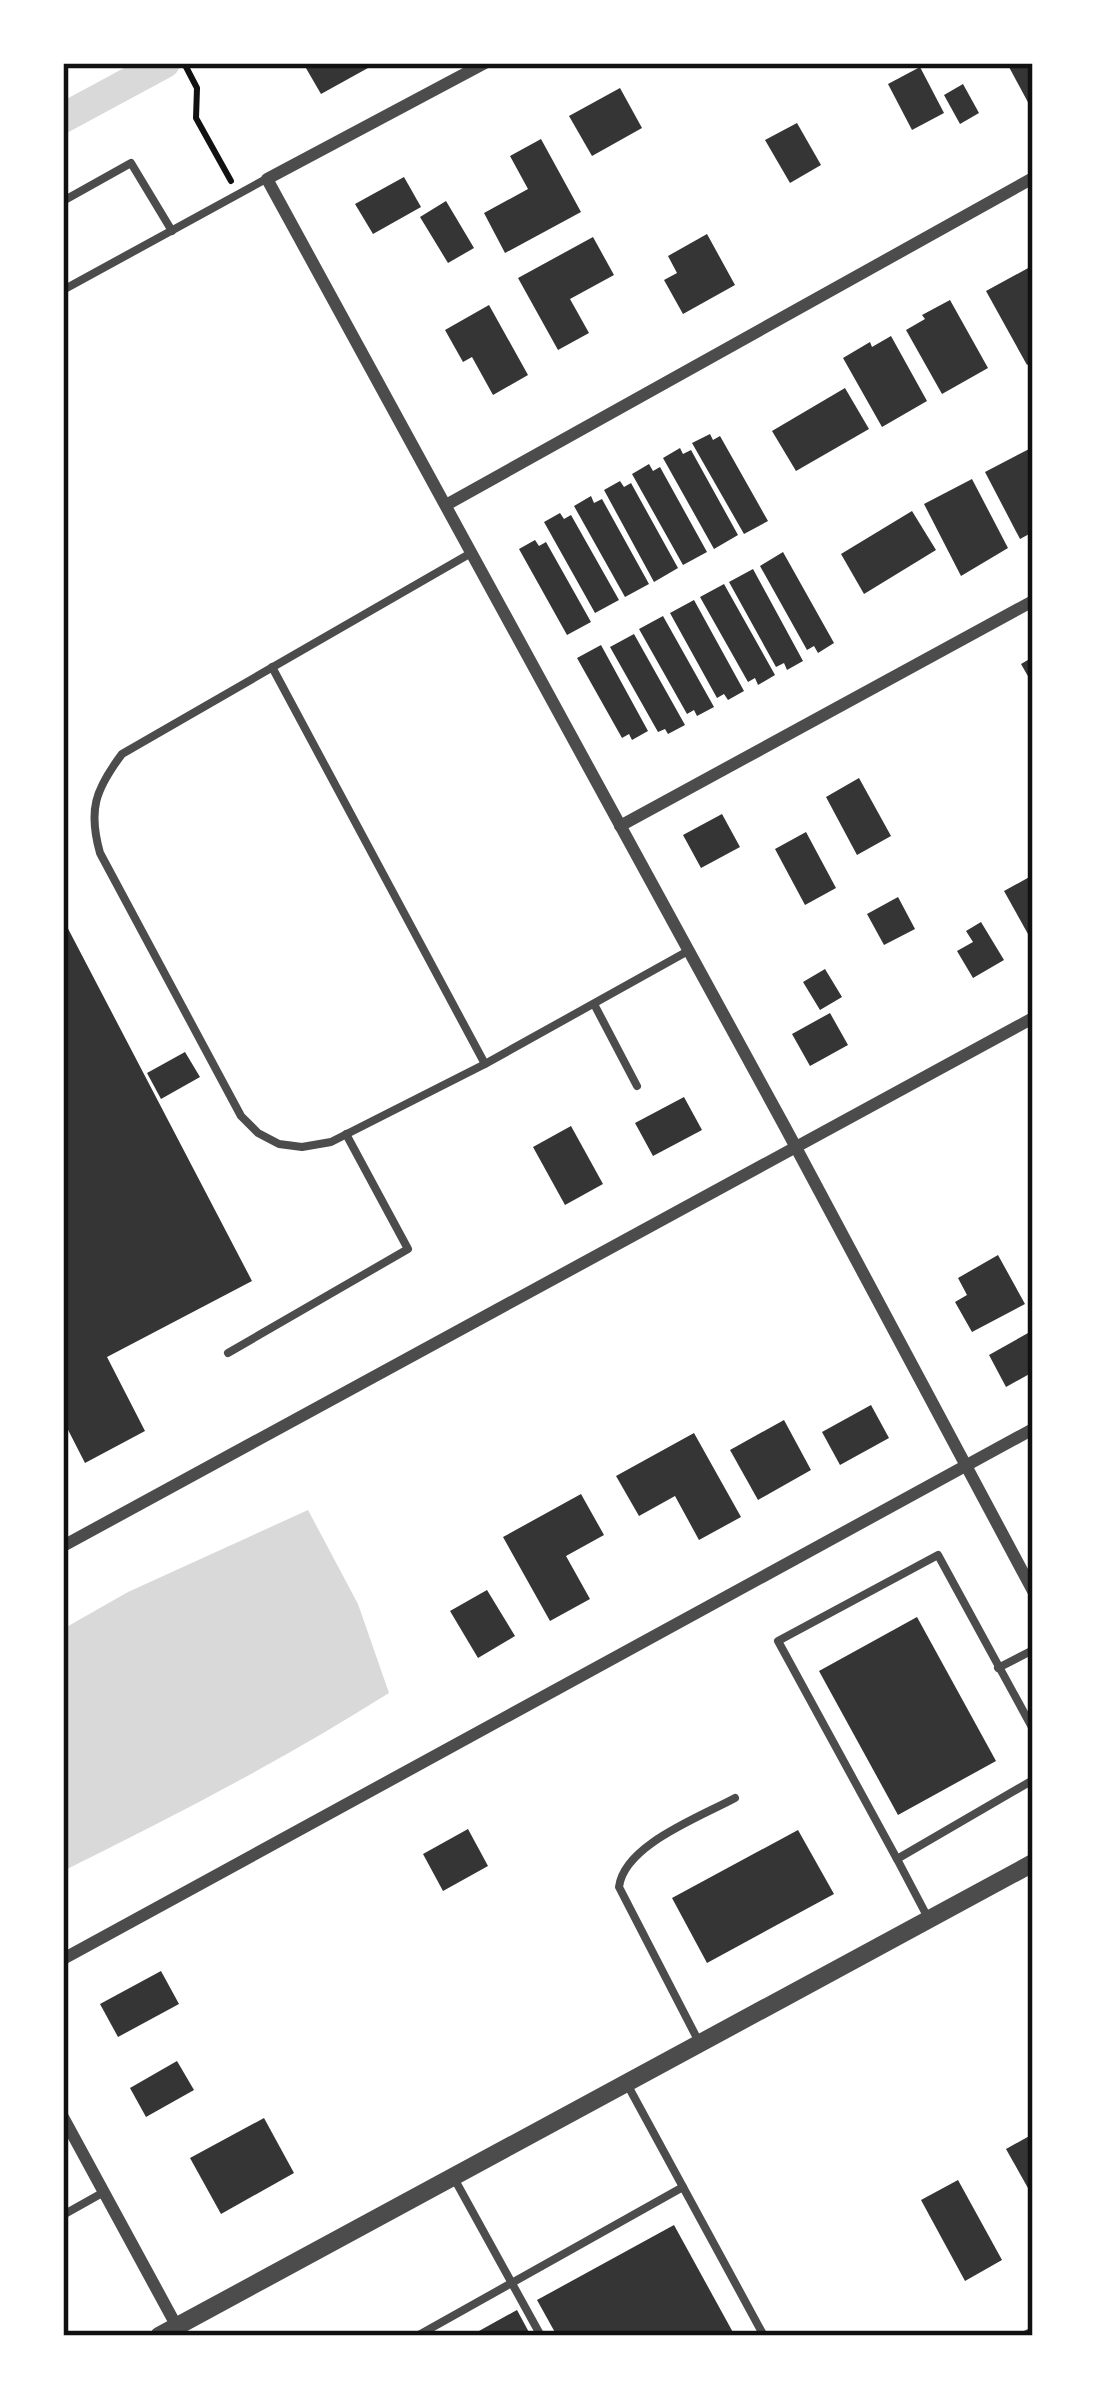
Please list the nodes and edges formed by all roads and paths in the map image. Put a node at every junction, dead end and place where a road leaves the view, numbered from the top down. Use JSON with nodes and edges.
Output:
{"nodes":[{"id":1,"x":184,"y":63,"type":"edge"},
{"id":2,"x":485,"y":63,"type":"edge"},
{"id":3,"x":267,"y":178,"type":"junction"},
{"id":4,"x":1033,"y":178,"type":"edge"},
{"id":5,"x":238,"y":194,"type":"junction"},
{"id":6,"x":63,"y":201,"type":"edge"},
{"id":7,"x":172,"y":231,"type":"junction"},
{"id":8,"x":63,"y":290,"type":"edge"},
{"id":9,"x":446,"y":505,"type":"junction"},
{"id":10,"x":471,"y":553,"type":"junction"},
{"id":11,"x":1033,"y":601,"type":"edge"},
{"id":12,"x":272,"y":667,"type":"junction"},
{"id":13,"x":620,"y":826,"type":"junction"},
{"id":14,"x":688,"y":951,"type":"junction"},
{"id":15,"x":594,"y":1004,"type":"junction"},
{"id":16,"x":1033,"y":1018,"type":"edge"},
{"id":17,"x":485,"y":1064,"type":"junction"},
{"id":18,"x":638,"y":1085,"type":"dead end"},
{"id":19,"x":346,"y":1134,"type":"junction"},
{"id":20,"x":796,"y":1148,"type":"junction"},
{"id":21,"x":228,"y":1353,"type":"dead end"},
{"id":22,"x":1033,"y":1430,"type":"edge"},
{"id":23,"x":965,"y":1465,"type":"junction"},
{"id":24,"x":63,"y":1546,"type":"edge"},
{"id":25,"x":1033,"y":1591,"type":"edge"},
{"id":26,"x":1033,"y":1650,"type":"edge"},
{"id":27,"x":998,"y":1668,"type":"junction"},
{"id":28,"x":1033,"y":1729,"type":"edge"},
{"id":29,"x":1033,"y":1780,"type":"edge"},
{"id":30,"x":735,"y":1798,"type":"dead end"},
{"id":31,"x":897,"y":1859,"type":"junction"},
{"id":32,"x":1033,"y":1864,"type":"edge"},
{"id":33,"x":929,"y":1920,"type":"junction"},
{"id":34,"x":63,"y":1960,"type":"edge"},
{"id":35,"x":700,"y":2044,"type":"junction"},
{"id":36,"x":626,"y":2083,"type":"junction"},
{"id":37,"x":63,"y":2117,"type":"edge"},
{"id":38,"x":453,"y":2177,"type":"junction"},
{"id":39,"x":682,"y":2187,"type":"junction"},
{"id":40,"x":104,"y":2192,"type":"junction"},
{"id":41,"x":63,"y":2215,"type":"edge"},
{"id":42,"x":513,"y":2282,"type":"junction"},
{"id":43,"x":179,"y":2331,"type":"edge"},
{"id":44,"x":158,"y":2336,"type":"edge"},
{"id":45,"x":417,"y":2336,"type":"edge"},
{"id":46,"x":541,"y":2336,"type":"edge"},
{"id":47,"x":764,"y":2336,"type":"edge"}],
"edges":[{"from":1,"to":5,"type":"path"},
{"from":2,"to":3,"type":"street"},
{"from":3,"to":5,"type":"lane"},
{"from":3,"to":9,"type":"street"},
{"from":4,"to":9,"type":"street"},
{"from":5,"to":7,"type":"lane"},
{"from":6,"to":7,"type":"lane"},
{"from":7,"to":8,"type":"lane"},
{"from":9,"to":10,"type":"street"},
{"from":10,"to":12,"type":"lane"},
{"from":10,"to":13,"type":"street"},
{"from":11,"to":13,"type":"street"},
{"from":12,"to":17,"type":"lane"},
{"from":12,"to":19,"type":"lane"},
{"from":13,"to":14,"type":"street"},
{"from":14,"to":15,"type":"lane"},
{"from":14,"to":20,"type":"street"},
{"from":15,"to":17,"type":"lane"},
{"from":15,"to":18,"type":"lane"},
{"from":16,"to":20,"type":"street"},
{"from":17,"to":19,"type":"lane"},
{"from":19,"to":21,"type":"lane"},
{"from":20,"to":23,"type":"street"},
{"from":20,"to":24,"type":"street"},
{"from":22,"to":23,"type":"street"},
{"from":23,"to":25,"type":"street"},
{"from":23,"to":34,"type":"street"},
{"from":26,"to":27,"type":"lane"},
{"from":27,"to":28,"type":"lane"},
{"from":27,"to":31,"type":"lane"},
{"from":29,"to":31,"type":"lane"},
{"from":30,"to":35,"type":"lane"},
{"from":31,"to":33,"type":"lane"},
{"from":32,"to":33,"type":"street"},
{"from":33,"to":35,"type":"street"},
{"from":35,"to":36,"type":"street"},
{"from":36,"to":38,"type":"street"},
{"from":36,"to":39,"type":"lane"},
{"from":37,"to":40,"type":"street"},
{"from":38,"to":42,"type":"lane"},
{"from":38,"to":43,"type":"street"},
{"from":39,"to":42,"type":"lane"},
{"from":39,"to":47,"type":"lane"},
{"from":40,"to":41,"type":"lane"},
{"from":40,"to":43,"type":"street"},
{"from":42,"to":45,"type":"lane"},
{"from":42,"to":46,"type":"lane"},
{"from":43,"to":44,"type":"street"}]}
